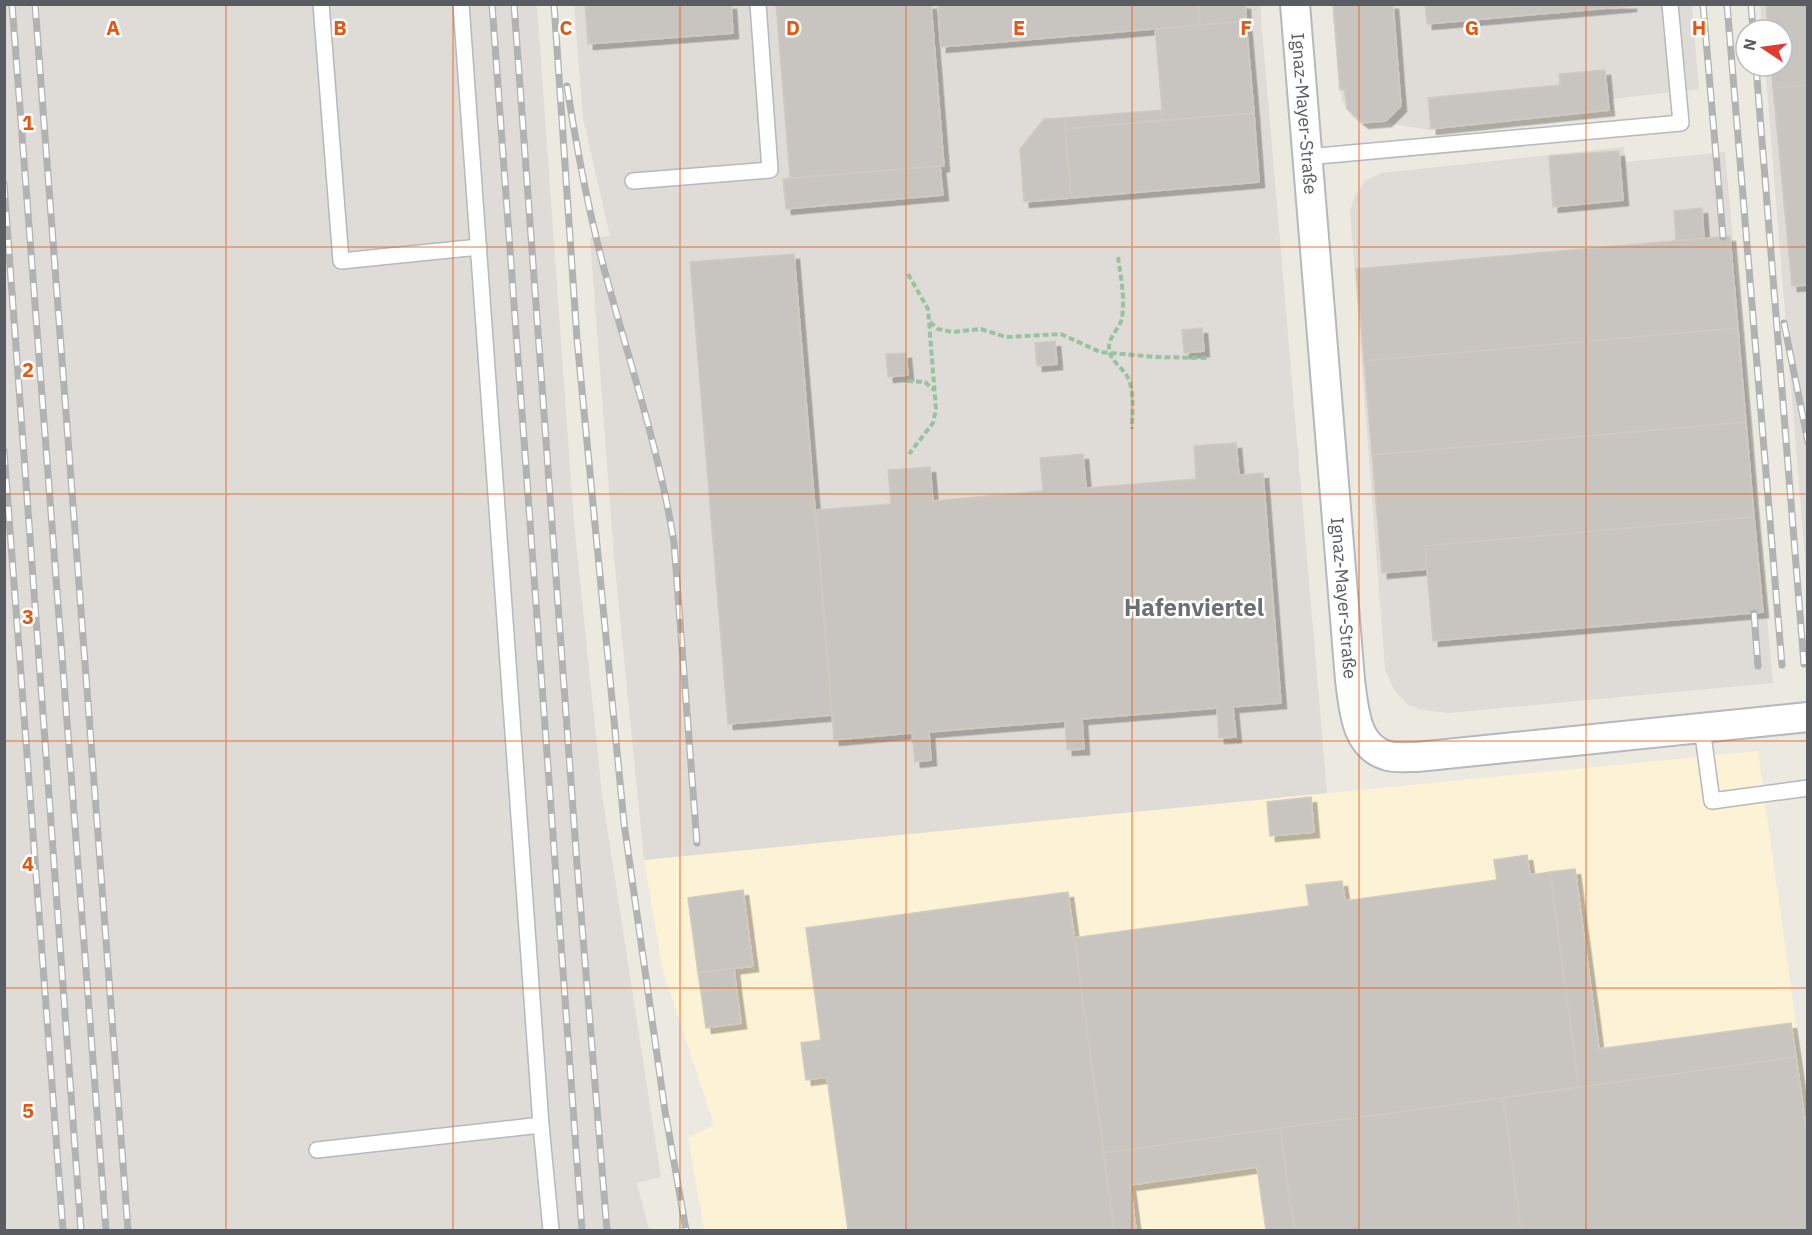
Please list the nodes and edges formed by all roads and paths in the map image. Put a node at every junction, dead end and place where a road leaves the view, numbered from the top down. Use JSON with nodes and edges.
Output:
{"nodes":[{"id":1,"x":321,"y":4,"type":"edge"},
{"id":2,"x":461,"y":4,"type":"edge"},
{"id":3,"x":758,"y":4,"type":"edge"},
{"id":4,"x":1295,"y":4,"type":"edge"},
{"id":5,"x":1671,"y":4,"type":"edge"},
{"id":6,"x":1307,"y":157,"type":"junction"},
{"id":7,"x":633,"y":181,"type":"dead end"},
{"id":8,"x":479,"y":247,"type":"junction"},
{"id":9,"x":1118,"y":257,"type":"dead end"},
{"id":10,"x":908,"y":274,"type":"dead end"},
{"id":11,"x":930,"y":322,"type":"junction"},
{"id":12,"x":1110,"y":352,"type":"junction"},
{"id":13,"x":1207,"y":358,"type":"dead end"},
{"id":14,"x":907,"y":381,"type":"dead end"},
{"id":15,"x":934,"y":390,"type":"junction"},
{"id":16,"x":1132,"y":429,"type":"dead end"},
{"id":17,"x":909,"y":454,"type":"dead end"},
{"id":18,"x":1808,"y":717,"type":"edge"},
{"id":19,"x":1702,"y":728,"type":"junction"},
{"id":20,"x":1808,"y":788,"type":"edge"},
{"id":21,"x":541,"y":1125,"type":"junction"},
{"id":22,"x":317,"y":1150,"type":"dead end"},
{"id":23,"x":550,"y":1230,"type":"edge"}],
"edges":[{"from":1,"to":8,"type":"lane"},
{"from":2,"to":8,"type":"lane"},
{"from":3,"to":7,"type":"lane"},
{"from":4,"to":6,"type":"street","name":"Ignaz-Mayer-Straße"},
{"from":5,"to":6,"type":"lane"},
{"from":6,"to":19,"type":"street","name":"Ignaz-Mayer-Straße"},
{"from":8,"to":21,"type":"lane"},
{"from":9,"to":12,"type":"path"},
{"from":10,"to":11,"type":"path"},
{"from":11,"to":12,"type":"path"},
{"from":11,"to":15,"type":"path"},
{"from":12,"to":13,"type":"path"},
{"from":12,"to":16,"type":"path"},
{"from":14,"to":15,"type":"path"},
{"from":15,"to":17,"type":"path"},
{"from":18,"to":19,"type":"street","name":"Ignaz-Mayer-Straße"},
{"from":19,"to":20,"type":"lane"},
{"from":21,"to":22,"type":"lane"},
{"from":21,"to":23,"type":"lane"}]}
